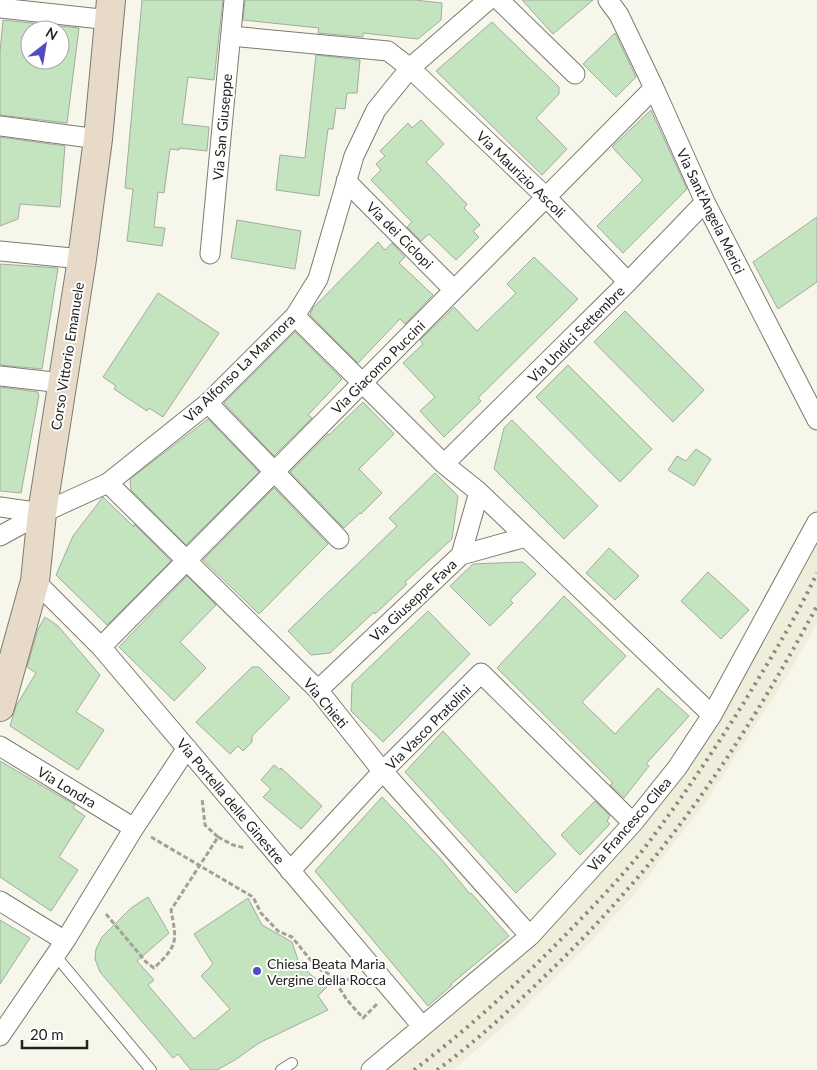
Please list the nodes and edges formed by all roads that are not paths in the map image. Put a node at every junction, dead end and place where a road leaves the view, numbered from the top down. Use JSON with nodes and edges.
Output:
{"nodes":[{"id":1,"x":234,"y":0,"type":"edge"},
{"id":2,"x":488,"y":0,"type":"edge"},
{"id":3,"x":499,"y":0,"type":"edge"},
{"id":4,"x":608,"y":0,"type":"edge"},
{"id":5,"x":0,"y":8,"type":"edge"},
{"id":6,"x":110,"y":10,"type":"edge"},
{"id":7,"x":231,"y":36,"type":"junction"},
{"id":8,"x":410,"y":68,"type":"junction"},
{"id":9,"x":575,"y":74,"type":"dead end"},
{"id":10,"x":654,"y":88,"type":"junction"},
{"id":11,"x":0,"y":126,"type":"edge"},
{"id":12,"x":98,"y":139,"type":"junction"},
{"id":13,"x":346,"y":181,"type":"junction"},
{"id":14,"x":546,"y":197,"type":"junction"},
{"id":15,"x":705,"y":202,"type":"junction"},
{"id":16,"x":0,"y":251,"type":"edge"},
{"id":17,"x":210,"y":254,"type":"dead end"},
{"id":18,"x":82,"y":259,"type":"junction"},
{"id":19,"x":628,"y":282,"type":"junction"},
{"id":20,"x":454,"y":290,"type":"junction"},
{"id":21,"x":295,"y":316,"type":"junction"},
{"id":22,"x":0,"y":376,"type":"edge"},
{"id":23,"x":363,"y":382,"type":"junction"},
{"id":24,"x":62,"y":383,"type":"junction"},
{"id":25,"x":208,"y":403,"type":"junction"},
{"id":26,"x":817,"y":420,"type":"edge"},
{"id":27,"x":444,"y":464,"type":"junction"},
{"id":28,"x":273,"y":473,"type":"junction"},
{"id":29,"x":108,"y":483,"type":"junction"},
{"id":30,"x":479,"y":492,"type":"junction"},
{"id":31,"x":0,"y":508,"type":"edge"},
{"id":32,"x":42,"y":514,"type":"junction"},
{"id":33,"x":817,"y":522,"type":"edge"},
{"id":34,"x":0,"y":536,"type":"edge"},
{"id":35,"x":526,"y":537,"type":"junction"},
{"id":36,"x":339,"y":540,"type":"dead end"},
{"id":37,"x":461,"y":555,"type":"junction"},
{"id":38,"x":187,"y":560,"type":"junction"},
{"id":39,"x":35,"y":580,"type":"junction"},
{"id":40,"x":101,"y":647,"type":"junction"},
{"id":41,"x":318,"y":690,"type":"junction"},
{"id":42,"x":0,"y":707,"type":"edge"},
{"id":43,"x":712,"y":715,"type":"junction"},
{"id":44,"x":0,"y":746,"type":"edge"},
{"id":45,"x":187,"y":748,"type":"junction"},
{"id":46,"x":384,"y":771,"type":"junction"},
{"id":47,"x":633,"y":823,"type":"junction"},
{"id":48,"x":134,"y":828,"type":"junction"},
{"id":49,"x":290,"y":870,"type":"junction"},
{"id":50,"x":0,"y":901,"type":"edge"},
{"id":51,"x":530,"y":936,"type":"junction"},
{"id":52,"x":60,"y":948,"type":"junction"},
{"id":53,"x":422,"y":1026,"type":"junction"},
{"id":54,"x":0,"y":1036,"type":"edge"},
{"id":55,"x":292,"y":1063,"type":"dead end"},
{"id":56,"x":150,"y":1070,"type":"edge"},
{"id":57,"x":281,"y":1070,"type":"edge"},
{"id":58,"x":371,"y":1070,"type":"edge"}],
"edges":[{"from":1,"to":7,"type":"street","name":"Via San Giuseppe"},
{"from":2,"to":8,"type":"street","name":"Via Alfonso La Marmora"},
{"from":3,"to":9,"type":"street"},
{"from":4,"to":10,"type":"street","name":"Via Sant'Angela Merici"},
{"from":5,"to":6,"type":"street"},
{"from":6,"to":12,"type":"main road","name":"Corso Vittorio Emanuele"},
{"from":7,"to":8,"type":"street","name":"Via Maurizio Ascoli"},
{"from":7,"to":17,"type":"street","name":"Via San Giuseppe"},
{"from":8,"to":13,"type":"street","name":"Via Alfonso La Marmora"},
{"from":8,"to":14,"type":"street","name":"Via Maurizio Ascoli"},
{"from":10,"to":14,"type":"street","name":"Via Giacomo Puccini"},
{"from":10,"to":15,"type":"street","name":"Via Sant'Angela Merici"},
{"from":11,"to":12,"type":"street"},
{"from":12,"to":18,"type":"main road","name":"Corso Vittorio Emanuele"},
{"from":13,"to":20,"type":"street","name":"Via dei Ciclopi"},
{"from":13,"to":21,"type":"street","name":"Via Alfonso La Marmora"},
{"from":14,"to":19,"type":"street","name":"Via Maurizio Ascoli"},
{"from":14,"to":20,"type":"street","name":"Via Giacomo Puccini"},
{"from":15,"to":19,"type":"street","name":"Via Undici Settembre"},
{"from":15,"to":26,"type":"street","name":"Via Sant'Angela Merici"},
{"from":16,"to":18,"type":"street"},
{"from":18,"to":24,"type":"main road","name":"Corso Vittorio Emanuele"},
{"from":19,"to":27,"type":"street","name":"Via Undici Settembre"},
{"from":20,"to":23,"type":"street","name":"Via Giacomo Puccini"},
{"from":21,"to":23,"type":"street"},
{"from":21,"to":25,"type":"street","name":"Via Alfonso La Marmora"},
{"from":22,"to":24,"type":"street"},
{"from":23,"to":27,"type":"street"},
{"from":23,"to":28,"type":"street","name":"Via Giacomo Puccini"},
{"from":24,"to":32,"type":"main road","name":"Corso Vittorio Emanuele"},
{"from":25,"to":28,"type":"street"},
{"from":25,"to":29,"type":"street","name":"Via Alfonso La Marmora"},
{"from":27,"to":30,"type":"street"},
{"from":28,"to":36,"type":"street"},
{"from":28,"to":38,"type":"street","name":"Via Giacomo Puccini"},
{"from":29,"to":32,"type":"street","name":"Via Alfonso La Marmora"},
{"from":29,"to":38,"type":"street","name":"Via Chieti"},
{"from":30,"to":35,"type":"street"},
{"from":30,"to":37,"type":"street","name":"Via Giuseppe Fava"},
{"from":31,"to":32,"type":"street"},
{"from":32,"to":34,"type":"street","name":"Via Alfonso La Marmora"},
{"from":32,"to":39,"type":"main road","name":"Corso Vittorio Emanuele"},
{"from":33,"to":43,"type":"street","name":"Via Francesco Cilea"},
{"from":35,"to":37,"type":"street"},
{"from":35,"to":43,"type":"street"},
{"from":37,"to":41,"type":"street","name":"Via Giuseppe Fava"},
{"from":38,"to":40,"type":"street","name":"Via Giacomo Puccini"},
{"from":38,"to":41,"type":"street","name":"Via Chieti"},
{"from":39,"to":40,"type":"street","name":"Via Portella delle Ginestre"},
{"from":39,"to":42,"type":"main road","name":"Corso Vittorio Emanuele"},
{"from":40,"to":45,"type":"street","name":"Via Portella delle Ginestre"},
{"from":41,"to":46,"type":"street","name":"Via Chieti"},
{"from":43,"to":47,"type":"street","name":"Via Francesco Cilea"},
{"from":44,"to":48,"type":"street","name":"Via Londra"},
{"from":45,"to":48,"type":"street"},
{"from":45,"to":49,"type":"street","name":"Via Portella delle Ginestre"},
{"from":46,"to":47,"type":"street","name":"Via Vasco Pratolini"},
{"from":46,"to":49,"type":"street","name":"Via Vasco Pratolini"},
{"from":46,"to":51,"type":"street","name":"Via Chieti"},
{"from":47,"to":51,"type":"street","name":"Via Francesco Cilea"},
{"from":48,"to":52,"type":"street"},
{"from":49,"to":53,"type":"street","name":"Via Portella delle Ginestre"},
{"from":50,"to":52,"type":"street"},
{"from":51,"to":53,"type":"street","name":"Via Francesco Cilea"},
{"from":52,"to":54,"type":"street"},
{"from":52,"to":56,"type":"lane"},
{"from":53,"to":58,"type":"street","name":"Via Francesco Cilea"},
{"from":55,"to":57,"type":"lane"}]}
